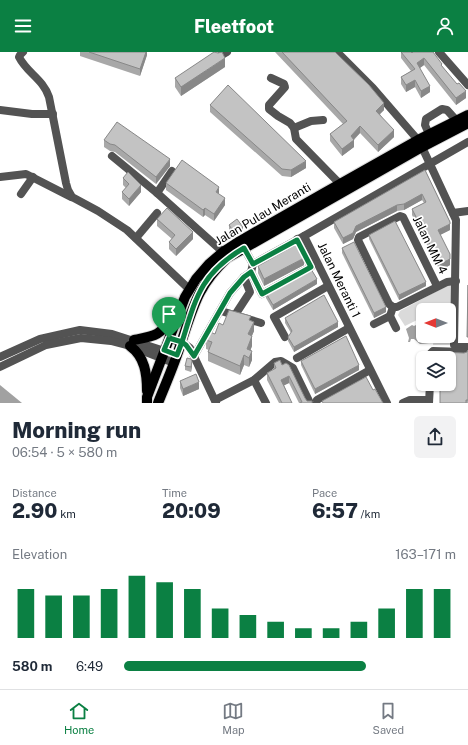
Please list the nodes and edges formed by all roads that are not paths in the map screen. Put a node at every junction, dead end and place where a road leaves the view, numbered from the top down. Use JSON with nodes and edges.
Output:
{"nodes":[{"id":1,"x":23,"y":52,"type":"edge"},
{"id":2,"x":28,"y":52,"type":"edge"},
{"id":3,"x":227,"y":52,"type":"edge"},
{"id":4,"x":337,"y":52,"type":"edge"},
{"id":5,"x":440,"y":52,"type":"edge"},
{"id":6,"x":218,"y":57,"type":"edge"},
{"id":7,"x":23,"y":64,"type":"junction"},
{"id":8,"x":271,"y":78,"type":"dead end"},
{"id":9,"x":468,"y":85,"type":"edge"},
{"id":10,"x":0,"y":110,"type":"edge"},
{"id":11,"x":53,"y":114,"type":"junction"},
{"id":12,"x":468,"y":115,"type":"edge"},
{"id":13,"x":323,"y":120,"type":"dead end"},
{"id":14,"x":456,"y":120,"type":"junction"},
{"id":15,"x":468,"y":123,"type":"edge"},
{"id":16,"x":294,"y":128,"type":"junction"},
{"id":17,"x":430,"y":134,"type":"junction"},
{"id":18,"x":468,"y":142,"type":"edge"},
{"id":19,"x":420,"y":144,"type":"junction"},
{"id":20,"x":112,"y":156,"type":"dead end"},
{"id":21,"x":429,"y":163,"type":"junction"},
{"id":22,"x":172,"y":171,"type":"edge"},
{"id":23,"x":0,"y":177,"type":"edge"},
{"id":24,"x":33,"y":177,"type":"junction"},
{"id":25,"x":340,"y":184,"type":"junction"},
{"id":26,"x":157,"y":193,"type":"junction"},
{"id":27,"x":21,"y":194,"type":"dead end"},
{"id":28,"x":72,"y":197,"type":"junction"},
{"id":29,"x":468,"y":211,"type":"edge"},
{"id":30,"x":157,"y":213,"type":"dead end"},
{"id":31,"x":453,"y":213,"type":"junction"},
{"id":32,"x":136,"y":238,"type":"junction"},
{"id":33,"x":300,"y":238,"type":"junction"},
{"id":34,"x":244,"y":248,"type":"junction"},
{"id":35,"x":223,"y":252,"type":"junction"},
{"id":36,"x":253,"y":264,"type":"junction"},
{"id":37,"x":248,"y":275,"type":"junction"},
{"id":38,"x":456,"y":282,"type":"junction"},
{"id":39,"x":328,"y":286,"type":"junction"},
{"id":40,"x":437,"y":286,"type":"junction"},
{"id":41,"x":187,"y":293,"type":"junction"},
{"id":42,"x":393,"y":307,"type":"junction"},
{"id":43,"x":221,"y":311,"type":"junction"},
{"id":44,"x":235,"y":315,"type":"junction"},
{"id":45,"x":390,"y":316,"type":"junction"},
{"id":46,"x":261,"y":323,"type":"dead end"},
{"id":47,"x":374,"y":324,"type":"dead end"},
{"id":48,"x":349,"y":328,"type":"junction"},
{"id":49,"x":396,"y":328,"type":"dead end"},
{"id":50,"x":285,"y":336,"type":"dead end"},
{"id":51,"x":169,"y":338,"type":"junction"},
{"id":52,"x":182,"y":342,"type":"junction"},
{"id":53,"x":132,"y":343,"type":"junction"},
{"id":54,"x":468,"y":347,"type":"edge"},
{"id":55,"x":454,"y":348,"type":"junction"},
{"id":56,"x":433,"y":351,"type":"edge"},
{"id":57,"x":468,"y":352,"type":"edge"},
{"id":58,"x":163,"y":354,"type":"junction"},
{"id":59,"x":194,"y":356,"type":"junction"},
{"id":60,"x":0,"y":358,"type":"edge"},
{"id":61,"x":297,"y":358,"type":"dead end"},
{"id":62,"x":176,"y":359,"type":"junction"},
{"id":63,"x":0,"y":367,"type":"edge"},
{"id":64,"x":370,"y":370,"type":"junction"},
{"id":65,"x":254,"y":380,"type":"junction"},
{"id":66,"x":430,"y":391,"type":"edge"},
{"id":67,"x":147,"y":400,"type":"edge"},
{"id":68,"x":216,"y":401,"type":"edge"},
{"id":69,"x":314,"y":401,"type":"edge"},
{"id":70,"x":429,"y":401,"type":"edge"},
{"id":71,"x":158,"y":403,"type":"edge"},
{"id":72,"x":266,"y":403,"type":"edge"},
{"id":73,"x":387,"y":403,"type":"edge"},
{"id":74,"x":403,"y":403,"type":"edge"}],
"edges":[{"from":1,"to":7,"type":"street"},
{"from":2,"to":7,"type":"street"},
{"from":3,"to":6,"type":"street"},
{"from":4,"to":19,"type":"street"},
{"from":5,"to":9,"type":"street"},
{"from":7,"to":11,"type":"street"},
{"from":8,"to":16,"type":"street"},
{"from":10,"to":11,"type":"street"},
{"from":11,"to":28,"type":"street"},
{"from":12,"to":14,"type":"main road","name":"Jalan Pulau Meranti"},
{"from":13,"to":16,"type":"street"},
{"from":14,"to":17,"type":"main road","name":"Jalan Pulau Meranti"},
{"from":14,"to":17,"type":"street"},
{"from":15,"to":19,"type":"main road","name":"Jalan Pulau Meranti"},
{"from":16,"to":25,"type":"street"},
{"from":17,"to":19,"type":"main road","name":"Jalan Pulau Meranti"},
{"from":18,"to":21,"type":"street"},
{"from":19,"to":21,"type":"street"},
{"from":19,"to":25,"type":"main road","name":"Jalan Pulau Meranti"},
{"from":19,"to":34,"type":"main road","name":"Jalan Pulau Meranti"},
{"from":20,"to":26,"type":"street"},
{"from":21,"to":31,"type":"street"},
{"from":21,"to":33,"type":"street"},
{"from":22,"to":26,"type":"street"},
{"from":23,"to":24,"type":"street"},
{"from":24,"to":27,"type":"street"},
{"from":24,"to":28,"type":"street"},
{"from":25,"to":35,"type":"main road","name":"Jalan Pulau Meranti"},
{"from":26,"to":35,"type":"street"},
{"from":28,"to":32,"type":"street"},
{"from":29,"to":31,"type":"street"},
{"from":30,"to":32,"type":"street"},
{"from":31,"to":38,"type":"street"},
{"from":32,"to":41,"type":"street"},
{"from":33,"to":36,"type":"street"},
{"from":33,"to":37,"type":"street"},
{"from":33,"to":39,"type":"street","name":"Jalan Meranti 1"},
{"from":34,"to":36,"type":"street"},
{"from":34,"to":52,"type":"main road","name":"Jalan Pulau Meranti"},
{"from":35,"to":41,"type":"main road","name":"Jalan Pulau Meranti"},
{"from":36,"to":37,"type":"street"},
{"from":37,"to":43,"type":"street"},
{"from":37,"to":44,"type":"street"},
{"from":38,"to":40,"type":"street"},
{"from":38,"to":55,"type":"street"},
{"from":39,"to":48,"type":"street","name":"Jalan Meranti 1"},
{"from":39,"to":50,"type":"street"},
{"from":40,"to":42,"type":"street"},
{"from":40,"to":42,"type":"street","name":"Jalan MM 4"},
{"from":41,"to":51,"type":"main road","name":"Jalan Pulau Meranti"},
{"from":41,"to":53,"type":"main road"},
{"from":42,"to":45,"type":"street"},
{"from":43,"to":44,"type":"street"},
{"from":43,"to":59,"type":"street"},
{"from":44,"to":46,"type":"street"},
{"from":45,"to":47,"type":"street"},
{"from":45,"to":49,"type":"street"},
{"from":48,"to":61,"type":"street"},
{"from":48,"to":64,"type":"street","name":"Jalan Meranti 1"},
{"from":51,"to":52,"type":"street"},
{"from":51,"to":58,"type":"main road","name":"Jalan Pulau Meranti"},
{"from":52,"to":59,"type":"street"},
{"from":52,"to":62,"type":"main road","name":"Jalan Pulau Meranti"},
{"from":53,"to":58,"type":"street"},
{"from":53,"to":60,"type":"street"},
{"from":53,"to":63,"type":"street"},
{"from":53,"to":67,"type":"main road"},
{"from":54,"to":55,"type":"street"},
{"from":55,"to":56,"type":"street"},
{"from":55,"to":57,"type":"street"},
{"from":58,"to":62,"type":"street"},
{"from":58,"to":67,"type":"main road","name":"Jalan Pulau Meranti"},
{"from":59,"to":68,"type":"street"},
{"from":62,"to":71,"type":"main road","name":"Jalan Pulau Meranti"},
{"from":64,"to":69,"type":"street"},
{"from":64,"to":73,"type":"street","name":"Jalan Meranti 1"},
{"from":65,"to":68,"type":"street"},
{"from":65,"to":69,"type":"street"},
{"from":65,"to":72,"type":"street"},
{"from":66,"to":70,"type":"street"},
{"from":70,"to":74,"type":"street"}]}
